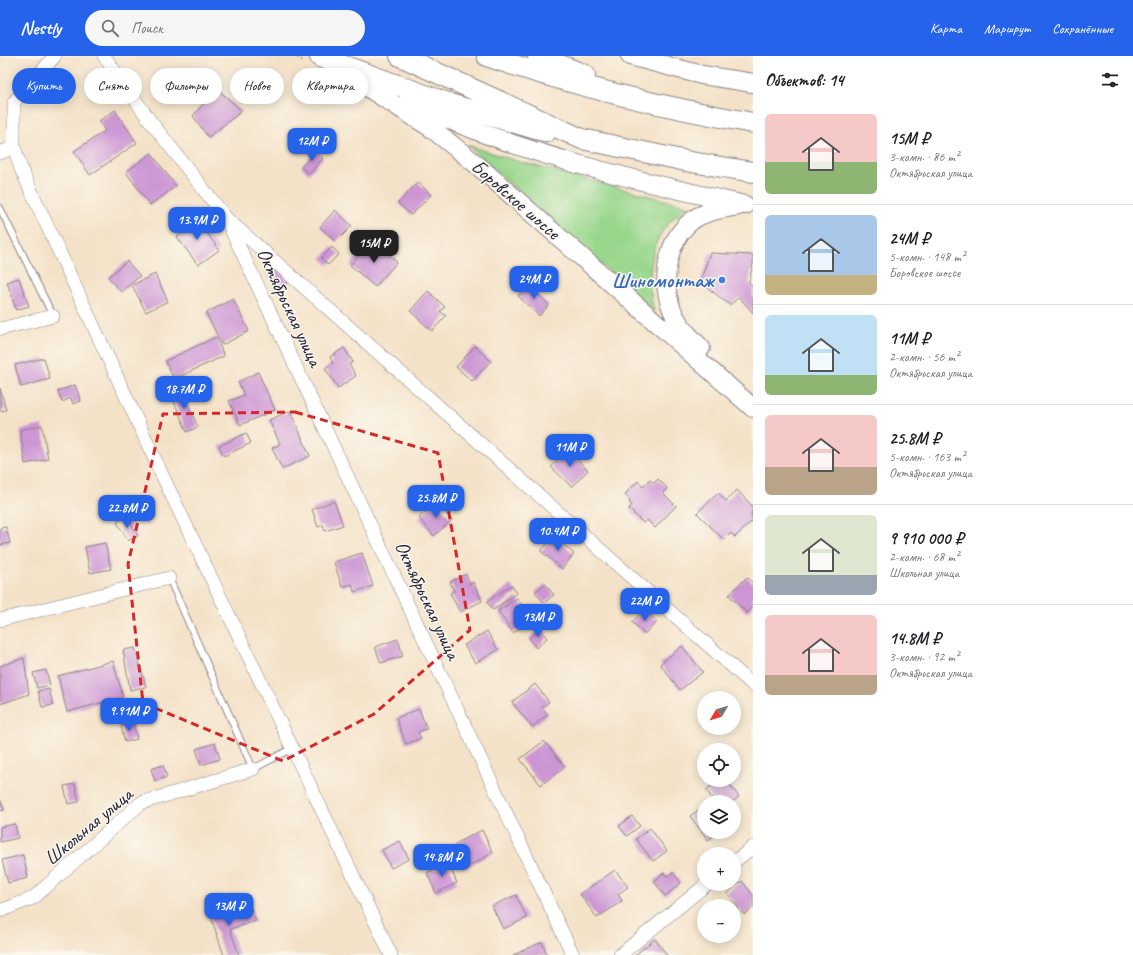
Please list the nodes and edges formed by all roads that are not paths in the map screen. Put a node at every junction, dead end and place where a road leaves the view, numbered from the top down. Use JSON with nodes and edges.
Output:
{"nodes":[{"id":1,"x":55,"y":56,"type":"edge"},
{"id":2,"x":104,"y":56,"type":"edge"},
{"id":3,"x":400,"y":56,"type":"edge"},
{"id":4,"x":487,"y":56,"type":"edge"},
{"id":5,"x":538,"y":56,"type":"edge"},
{"id":6,"x":630,"y":56,"type":"edge"},
{"id":7,"x":318,"y":57,"type":"edge"},
{"id":8,"x":753,"y":83,"type":"edge"},
{"id":9,"x":632,"y":97,"type":"junction"},
{"id":10,"x":753,"y":123,"type":"edge"},
{"id":11,"x":582,"y":139,"type":"junction"},
{"id":12,"x":14,"y":147,"type":"junction"},
{"id":13,"x":0,"y":153,"type":"edge"},
{"id":14,"x":753,"y":172,"type":"edge"},
{"id":15,"x":749,"y":206,"type":"edge"},
{"id":16,"x":0,"y":208,"type":"edge"},
{"id":17,"x":226,"y":218,"type":"junction"},
{"id":18,"x":53,"y":316,"type":"joint"},
{"id":19,"x":0,"y":329,"type":"edge"},
{"id":20,"x":753,"y":408,"type":"edge"},
{"id":21,"x":169,"y":578,"type":"joint"},
{"id":22,"x":0,"y":620,"type":"edge"},
{"id":23,"x":753,"y":685,"type":"edge"},
{"id":24,"x":293,"y":748,"type":"junction"},
{"id":25,"x":253,"y":769,"type":"junction"},
{"id":26,"x":753,"y":847,"type":"edge"},
{"id":27,"x":741,"y":856,"type":"edge"},
{"id":28,"x":698,"y":891,"type":"edge"},
{"id":29,"x":0,"y":911,"type":"edge"},
{"id":30,"x":391,"y":955,"type":"edge"},
{"id":31,"x":573,"y":955,"type":"edge"},
{"id":32,"x":620,"y":955,"type":"edge"}],
"edges":[{"from":1,"to":12,"type":"street"},
{"from":2,"to":17,"type":"street","name":"Октябрьская улица"},
{"from":3,"to":11,"type":"main road"},
{"from":4,"to":9,"type":"main road"},
{"from":5,"to":9,"type":"main road"},
{"from":6,"to":8,"type":"main road"},
{"from":7,"to":11,"type":"main road"},
{"from":7,"to":15,"type":"main road"},
{"from":7,"to":20,"type":"main road","name":"Боровское шоссе"},
{"from":9,"to":10,"type":"main road"},
{"from":11,"to":14,"type":"main road"},
{"from":12,"to":13,"type":"street"},
{"from":12,"to":24,"type":"street"},
{"from":15,"to":20,"type":"main road"},
{"from":16,"to":18,"type":"lane"},
{"from":17,"to":23,"type":"street","name":"Октябрьская улица"},
{"from":17,"to":31,"type":"street","name":"Октябрьская улица"},
{"from":18,"to":19,"type":"street"},
{"from":21,"to":22,"type":"street"},
{"from":21,"to":25,"type":"lane"},
{"from":24,"to":25,"type":"lane"},
{"from":24,"to":30,"type":"street"},
{"from":25,"to":29,"type":"street","name":"Школьная улица"},
{"from":26,"to":27,"type":"street"},
{"from":28,"to":32,"type":"street"}]}
